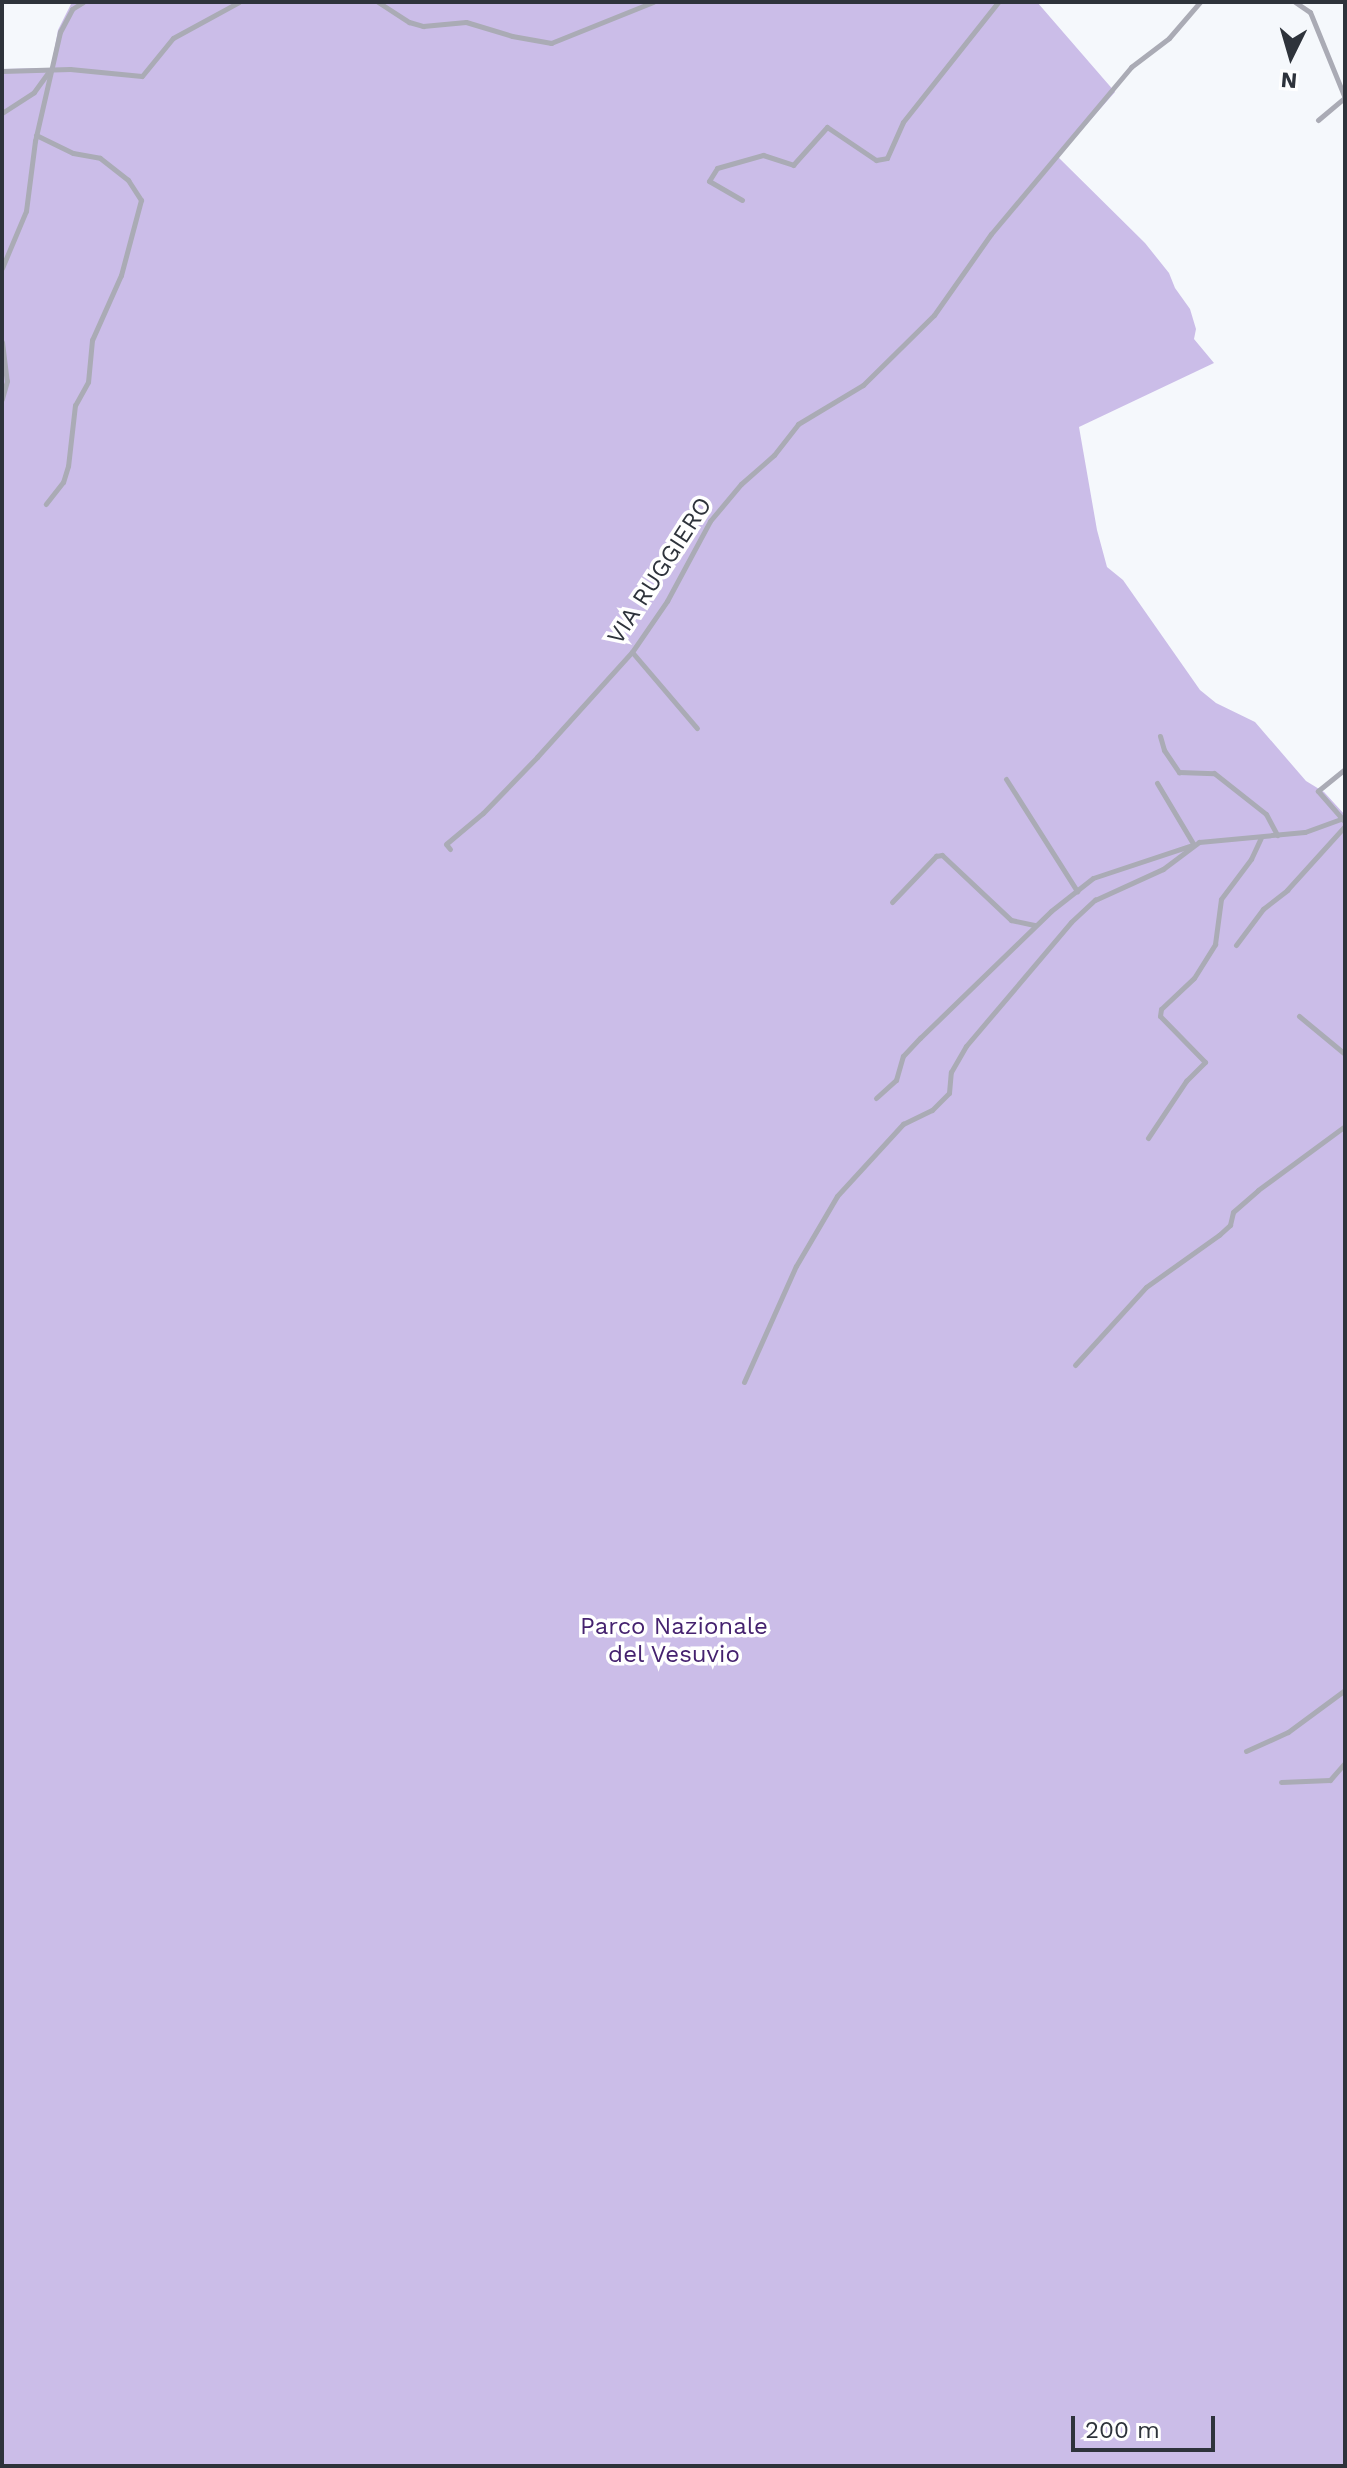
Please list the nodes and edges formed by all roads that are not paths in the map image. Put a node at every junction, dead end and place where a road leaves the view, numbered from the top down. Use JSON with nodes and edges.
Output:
{"nodes":[{"id":1,"x":83,"y":2,"type":"edge"},
{"id":2,"x":239,"y":2,"type":"edge"},
{"id":3,"x":378,"y":2,"type":"edge"},
{"id":4,"x":653,"y":2,"type":"edge"},
{"id":5,"x":998,"y":2,"type":"edge"},
{"id":6,"x":1200,"y":2,"type":"edge"},
{"id":7,"x":1295,"y":2,"type":"edge"},
{"id":8,"x":52,"y":69,"type":"junction"},
{"id":9,"x":2,"y":71,"type":"edge"},
{"id":10,"x":1345,"y":98,"type":"edge"},
{"id":11,"x":2,"y":113,"type":"edge"},
{"id":12,"x":1318,"y":120,"type":"dead end"},
{"id":13,"x":36,"y":135,"type":"junction"},
{"id":14,"x":742,"y":200,"type":"dead end"},
{"id":15,"x":2,"y":268,"type":"edge"},
{"id":16,"x":2,"y":342,"type":"edge"},
{"id":17,"x":2,"y":399,"type":"edge"},
{"id":18,"x":46,"y":504,"type":"dead end"},
{"id":19,"x":632,"y":652,"type":"junction"},
{"id":20,"x":697,"y":728,"type":"dead end"},
{"id":21,"x":1160,"y":736,"type":"dead end"},
{"id":22,"x":1345,"y":769,"type":"edge"},
{"id":23,"x":1006,"y":779,"type":"dead end"},
{"id":24,"x":1157,"y":783,"type":"dead end"},
{"id":25,"x":1344,"y":822,"type":"edge"},
{"id":26,"x":1277,"y":835,"type":"junction"},
{"id":27,"x":1262,"y":837,"type":"junction"},
{"id":28,"x":1193,"y":845,"type":"junction"},
{"id":29,"x":450,"y":849,"type":"dead end"},
{"id":30,"x":1077,"y":891,"type":"junction"},
{"id":31,"x":892,"y":902,"type":"dead end"},
{"id":32,"x":1035,"y":925,"type":"junction"},
{"id":33,"x":1236,"y":945,"type":"dead end"},
{"id":34,"x":1299,"y":1016,"type":"dead end"},
{"id":35,"x":1345,"y":1054,"type":"edge"},
{"id":36,"x":876,"y":1098,"type":"dead end"},
{"id":37,"x":1345,"y":1126,"type":"edge"},
{"id":38,"x":1148,"y":1138,"type":"dead end"},
{"id":39,"x":1075,"y":1365,"type":"dead end"},
{"id":40,"x":744,"y":1382,"type":"dead end"},
{"id":41,"x":1345,"y":1690,"type":"edge"},
{"id":42,"x":1246,"y":1751,"type":"dead end"},
{"id":43,"x":1345,"y":1763,"type":"edge"},
{"id":44,"x":1281,"y":1782,"type":"dead end"}],
"edges":[{"from":1,"to":8,"type":"street"},
{"from":2,"to":8,"type":"street"},
{"from":3,"to":4,"type":"street"},
{"from":5,"to":14,"type":"street"},
{"from":6,"to":19,"type":"street","name":"VIA RUGGIERO"},
{"from":7,"to":10,"type":"street"},
{"from":8,"to":9,"type":"street"},
{"from":8,"to":11,"type":"street"},
{"from":8,"to":13,"type":"street"},
{"from":10,"to":12,"type":"street"},
{"from":13,"to":15,"type":"street"},
{"from":13,"to":18,"type":"street"},
{"from":16,"to":17,"type":"street"},
{"from":19,"to":20,"type":"street"},
{"from":19,"to":29,"type":"street","name":"VIA RUGGIERO"},
{"from":21,"to":26,"type":"street"},
{"from":22,"to":25,"type":"street"},
{"from":23,"to":30,"type":"street"},
{"from":24,"to":28,"type":"street"},
{"from":25,"to":26,"type":"street"},
{"from":25,"to":33,"type":"street"},
{"from":26,"to":27,"type":"street"},
{"from":27,"to":28,"type":"street"},
{"from":27,"to":38,"type":"street"},
{"from":28,"to":30,"type":"street"},
{"from":28,"to":40,"type":"street"},
{"from":30,"to":32,"type":"street"},
{"from":31,"to":32,"type":"street"},
{"from":32,"to":36,"type":"street"},
{"from":34,"to":35,"type":"street"},
{"from":37,"to":39,"type":"street"},
{"from":41,"to":42,"type":"street"},
{"from":43,"to":44,"type":"street"}]}
